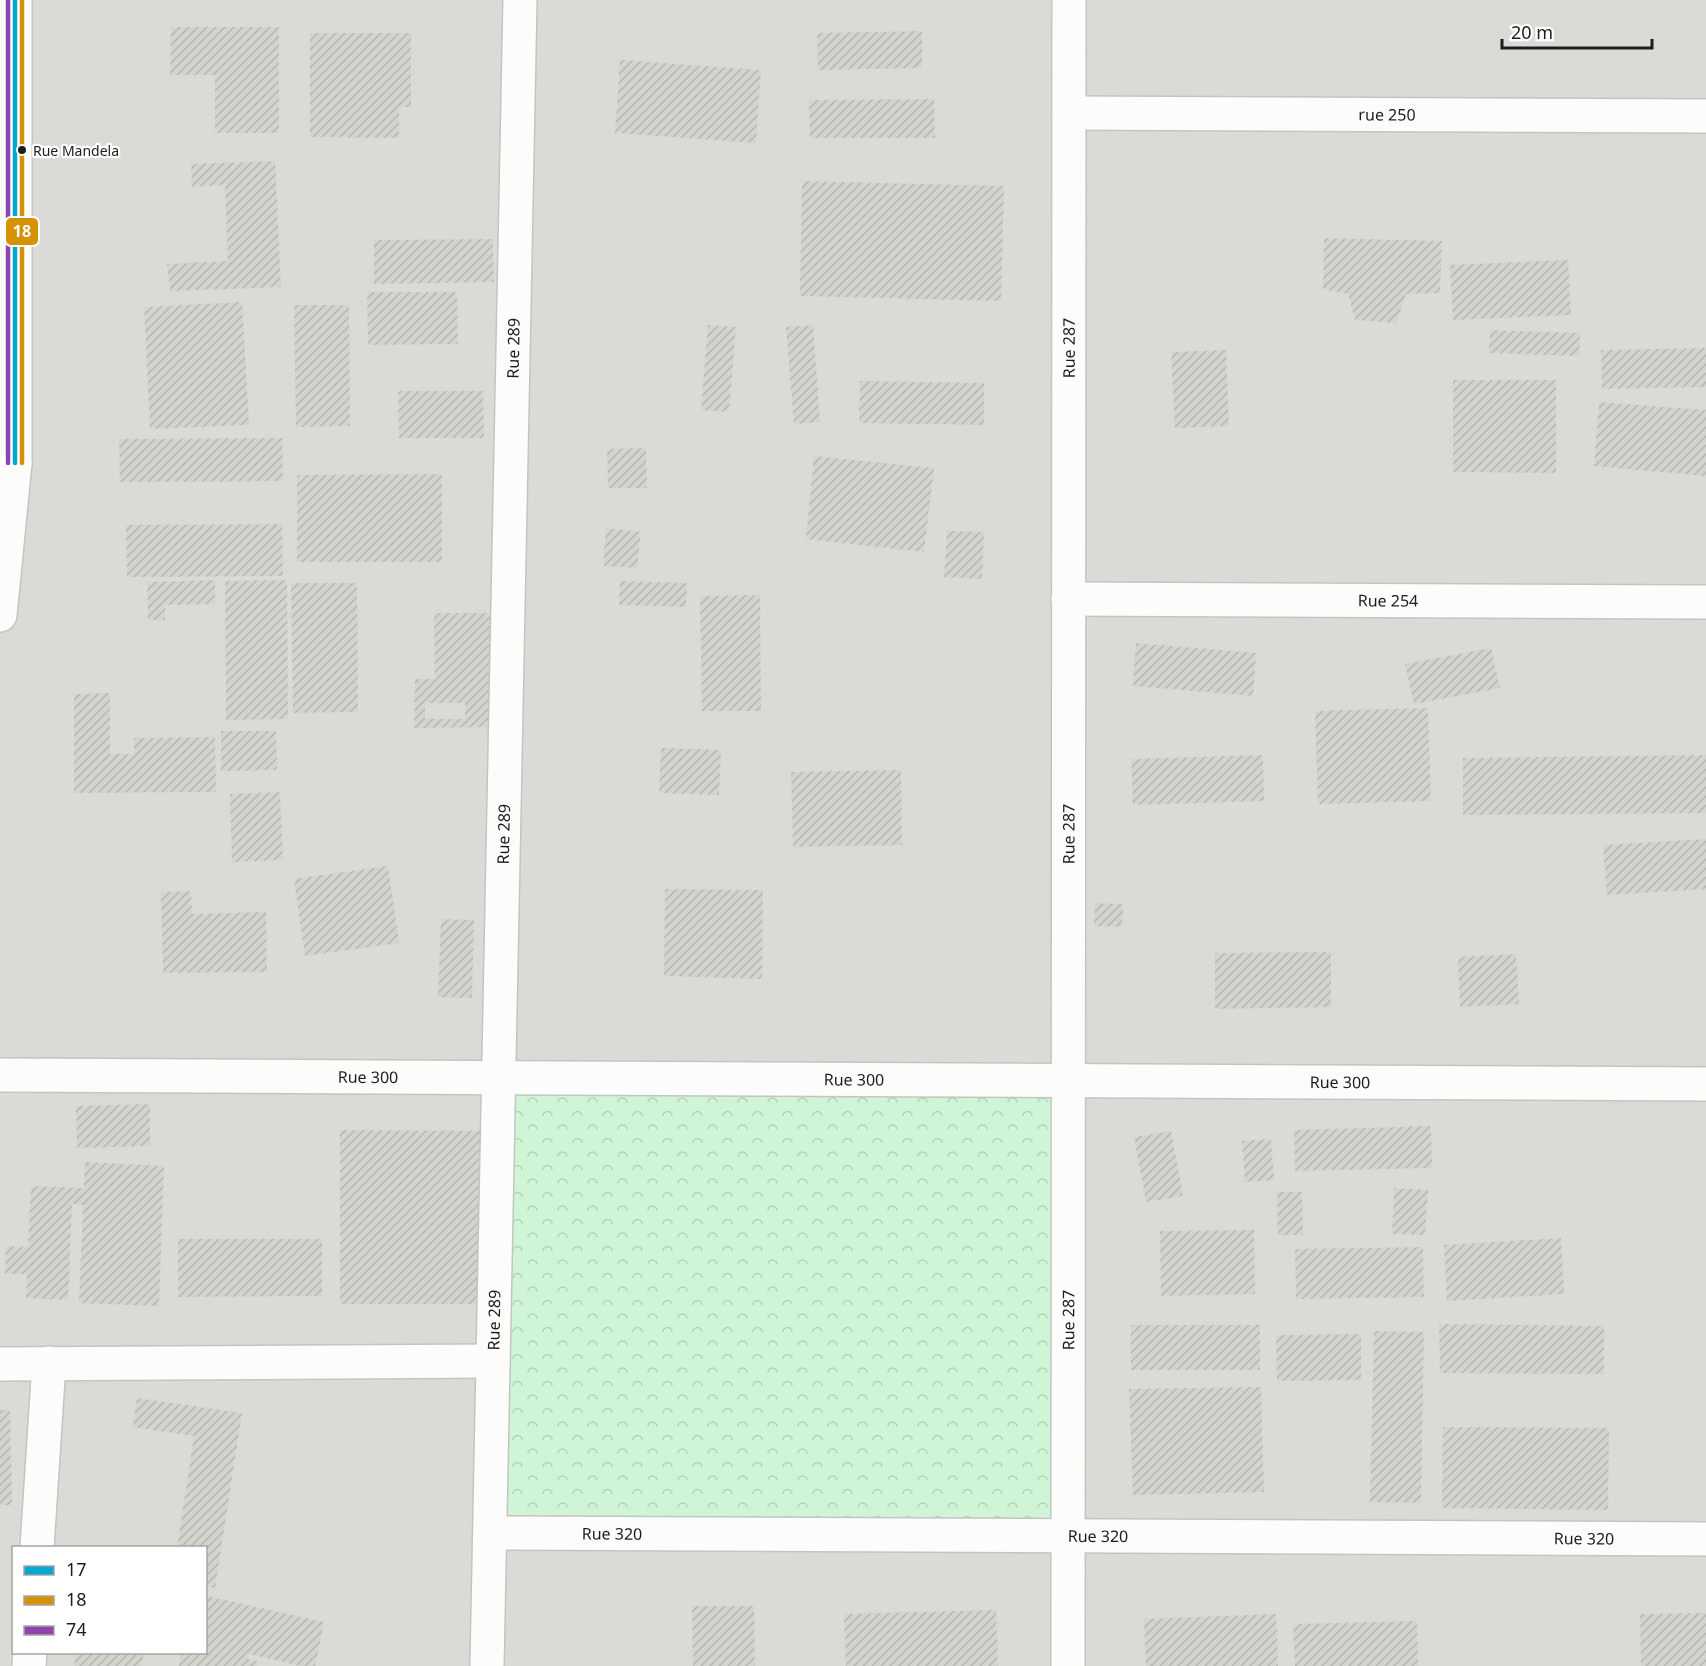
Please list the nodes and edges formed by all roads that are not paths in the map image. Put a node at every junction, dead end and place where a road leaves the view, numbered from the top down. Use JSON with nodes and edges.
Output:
{"nodes":[{"id":1,"x":15,"y":0,"type":"edge"},
{"id":2,"x":520,"y":0,"type":"edge"},
{"id":3,"x":1069,"y":0,"type":"edge"},
{"id":4,"x":7,"y":74,"type":"edge"},
{"id":5,"x":1069,"y":113,"type":"junction"},
{"id":6,"x":1706,"y":116,"type":"edge"},
{"id":7,"x":7,"y":463,"type":"edge"},
{"id":8,"x":1068,"y":599,"type":"junction"},
{"id":9,"x":1706,"y":602,"type":"edge"},
{"id":10,"x":0,"y":615,"type":"edge"},
{"id":11,"x":0,"y":1075,"type":"edge"},
{"id":12,"x":498,"y":1078,"type":"junction"},
{"id":13,"x":1068,"y":1081,"type":"junction"},
{"id":14,"x":1706,"y":1084,"type":"edge"},
{"id":15,"x":493,"y":1360,"type":"junction"},
{"id":16,"x":49,"y":1363,"type":"junction"},
{"id":17,"x":0,"y":1364,"type":"edge"},
{"id":18,"x":490,"y":1533,"type":"junction"},
{"id":19,"x":1068,"y":1536,"type":"junction"},
{"id":20,"x":1706,"y":1539,"type":"edge"},
{"id":21,"x":37,"y":1546,"type":"edge"},
{"id":22,"x":487,"y":1666,"type":"edge"},
{"id":23,"x":1068,"y":1666,"type":"edge"}],
"edges":[{"from":1,"to":4,"type":"street"},
{"from":2,"to":12,"type":"street","name":"Rue 289"},
{"from":3,"to":5,"type":"street","name":"Rue 287"},
{"from":4,"to":7,"type":"street"},
{"from":5,"to":6,"type":"street","name":"rue 250"},
{"from":5,"to":8,"type":"street","name":"Rue 287"},
{"from":7,"to":10,"type":"street"},
{"from":8,"to":9,"type":"street","name":"Rue 254"},
{"from":8,"to":13,"type":"street","name":"Rue 287"},
{"from":11,"to":12,"type":"street","name":"Rue 300"},
{"from":12,"to":13,"type":"street","name":"Rue 300"},
{"from":12,"to":15,"type":"street","name":"Rue 289"},
{"from":13,"to":14,"type":"street","name":"Rue 300"},
{"from":13,"to":19,"type":"street","name":"Rue 287"},
{"from":15,"to":16,"type":"street"},
{"from":15,"to":18,"type":"street","name":"Rue 289"},
{"from":16,"to":17,"type":"street"},
{"from":16,"to":21,"type":"street"},
{"from":18,"to":19,"type":"street","name":"Rue 320"},
{"from":18,"to":22,"type":"street","name":"Rue 289"},
{"from":19,"to":20,"type":"street","name":"Rue 320"},
{"from":19,"to":23,"type":"street","name":"Rue 287"}]}
